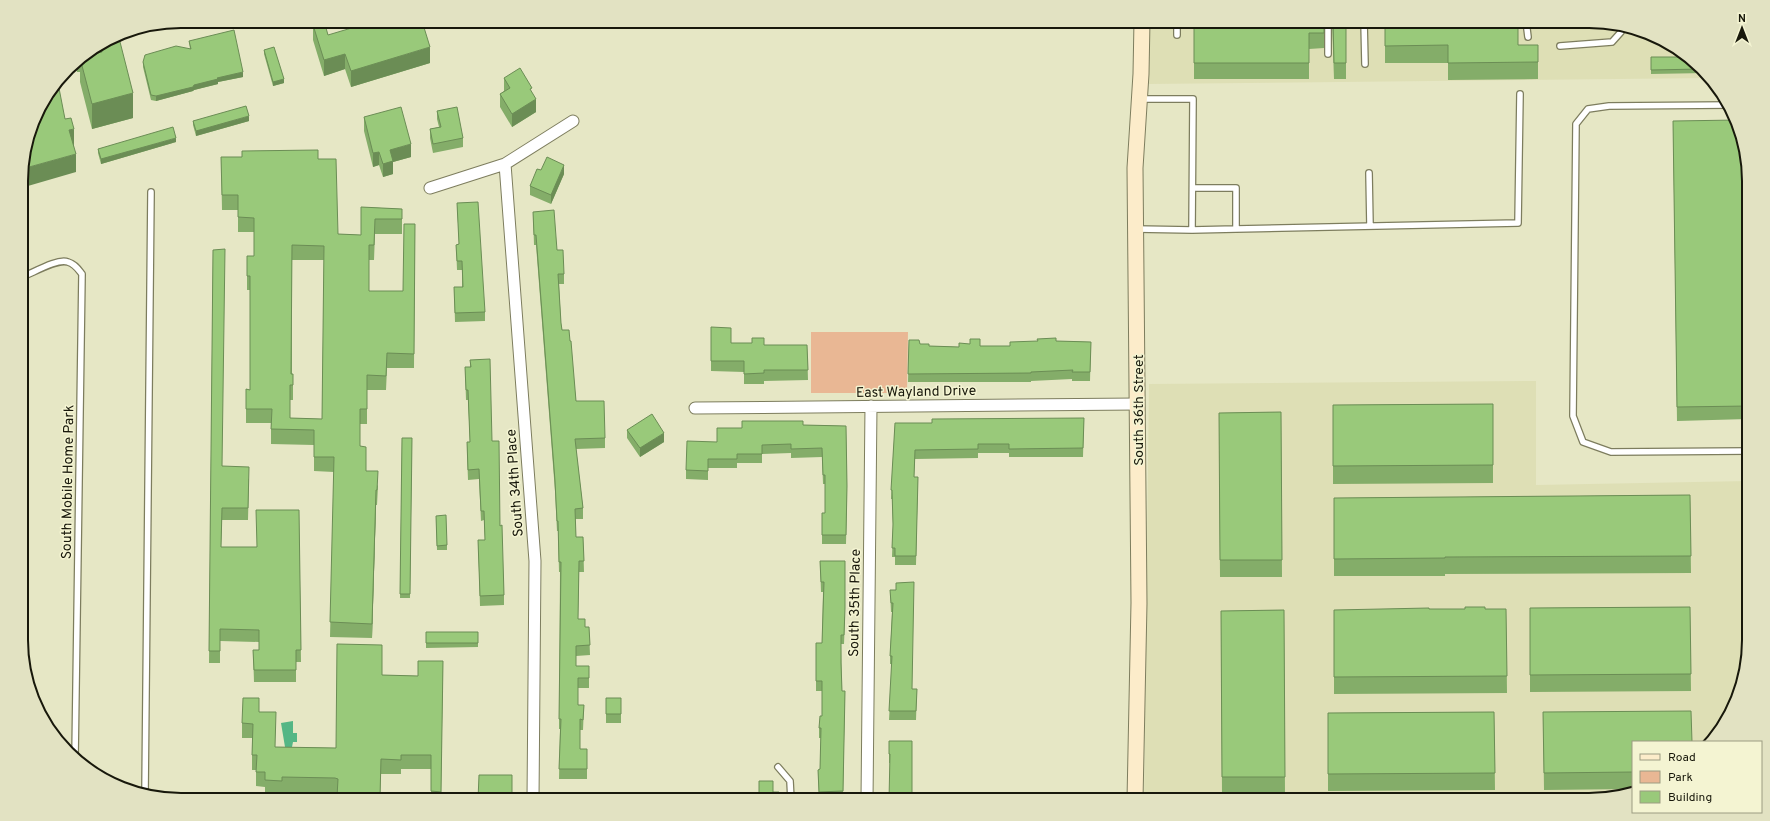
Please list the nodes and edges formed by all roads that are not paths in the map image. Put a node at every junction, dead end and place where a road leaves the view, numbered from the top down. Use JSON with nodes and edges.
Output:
{"nodes":[{"id":1,"x":1142,"y":28,"type":"edge"},
{"id":2,"x":1177,"y":28,"type":"edge"},
{"id":3,"x":1328,"y":28,"type":"edge"},
{"id":4,"x":1364,"y":28,"type":"edge"},
{"id":5,"x":1527,"y":28,"type":"edge"},
{"id":6,"x":1621,"y":31,"type":"edge"},
{"id":7,"x":1177,"y":35,"type":"dead end"},
{"id":8,"x":1528,"y":37,"type":"dead end"},
{"id":9,"x":1560,"y":46,"type":"dead end"},
{"id":10,"x":1328,"y":54,"type":"dead end"},
{"id":11,"x":1365,"y":64,"type":"dead end"},
{"id":12,"x":1520,"y":94,"type":"dead end"},
{"id":13,"x":1140,"y":99,"type":"junction"},
{"id":14,"x":1722,"y":105,"type":"edge"},
{"id":15,"x":573,"y":121,"type":"dead end"},
{"id":16,"x":505,"y":164,"type":"junction"},
{"id":17,"x":1369,"y":173,"type":"dead end"},
{"id":18,"x":430,"y":188,"type":"dead end"},
{"id":19,"x":1193,"y":188,"type":"junction"},
{"id":20,"x":151,"y":192,"type":"dead end"},
{"id":21,"x":1370,"y":226,"type":"junction"},
{"id":22,"x":1236,"y":229,"type":"junction"},
{"id":23,"x":1136,"y":230,"type":"junction"},
{"id":24,"x":1192,"y":230,"type":"junction"},
{"id":25,"x":28,"y":274,"type":"edge"},
{"id":26,"x":1138,"y":404,"type":"junction"},
{"id":27,"x":871,"y":406,"type":"junction"},
{"id":28,"x":695,"y":408,"type":"dead end"},
{"id":29,"x":1742,"y":450,"type":"edge"},
{"id":30,"x":75,"y":750,"type":"edge"},
{"id":31,"x":778,"y":767,"type":"dead end"},
{"id":32,"x":145,"y":789,"type":"edge"},
{"id":33,"x":533,"y":793,"type":"edge"},
{"id":34,"x":791,"y":793,"type":"edge"},
{"id":35,"x":867,"y":793,"type":"edge"},
{"id":36,"x":1135,"y":793,"type":"edge"}],
"edges":[{"from":1,"to":13,"type":"street","name":"South 36th Street"},
{"from":2,"to":7,"type":"lane"},
{"from":3,"to":10,"type":"lane"},
{"from":4,"to":11,"type":"lane"},
{"from":5,"to":8,"type":"lane"},
{"from":6,"to":9,"type":"lane"},
{"from":12,"to":21,"type":"lane"},
{"from":13,"to":19,"type":"lane"},
{"from":13,"to":23,"type":"street","name":"South 36th Street"},
{"from":14,"to":29,"type":"lane"},
{"from":15,"to":16,"type":"street"},
{"from":16,"to":18,"type":"street"},
{"from":16,"to":33,"type":"street","name":"South 34th Place"},
{"from":17,"to":21,"type":"lane"},
{"from":19,"to":22,"type":"lane"},
{"from":19,"to":24,"type":"lane"},
{"from":20,"to":32,"type":"lane"},
{"from":21,"to":22,"type":"lane"},
{"from":22,"to":24,"type":"lane"},
{"from":23,"to":24,"type":"lane"},
{"from":23,"to":26,"type":"street","name":"South 36th Street"},
{"from":25,"to":30,"type":"lane","name":"South Mobile Home Park"},
{"from":26,"to":27,"type":"street","name":"East Wayland Drive"},
{"from":26,"to":36,"type":"street","name":"South 36th Street"},
{"from":27,"to":28,"type":"street","name":"East Wayland Drive"},
{"from":27,"to":35,"type":"street","name":"South 35th Place"},
{"from":31,"to":34,"type":"lane"}]}
